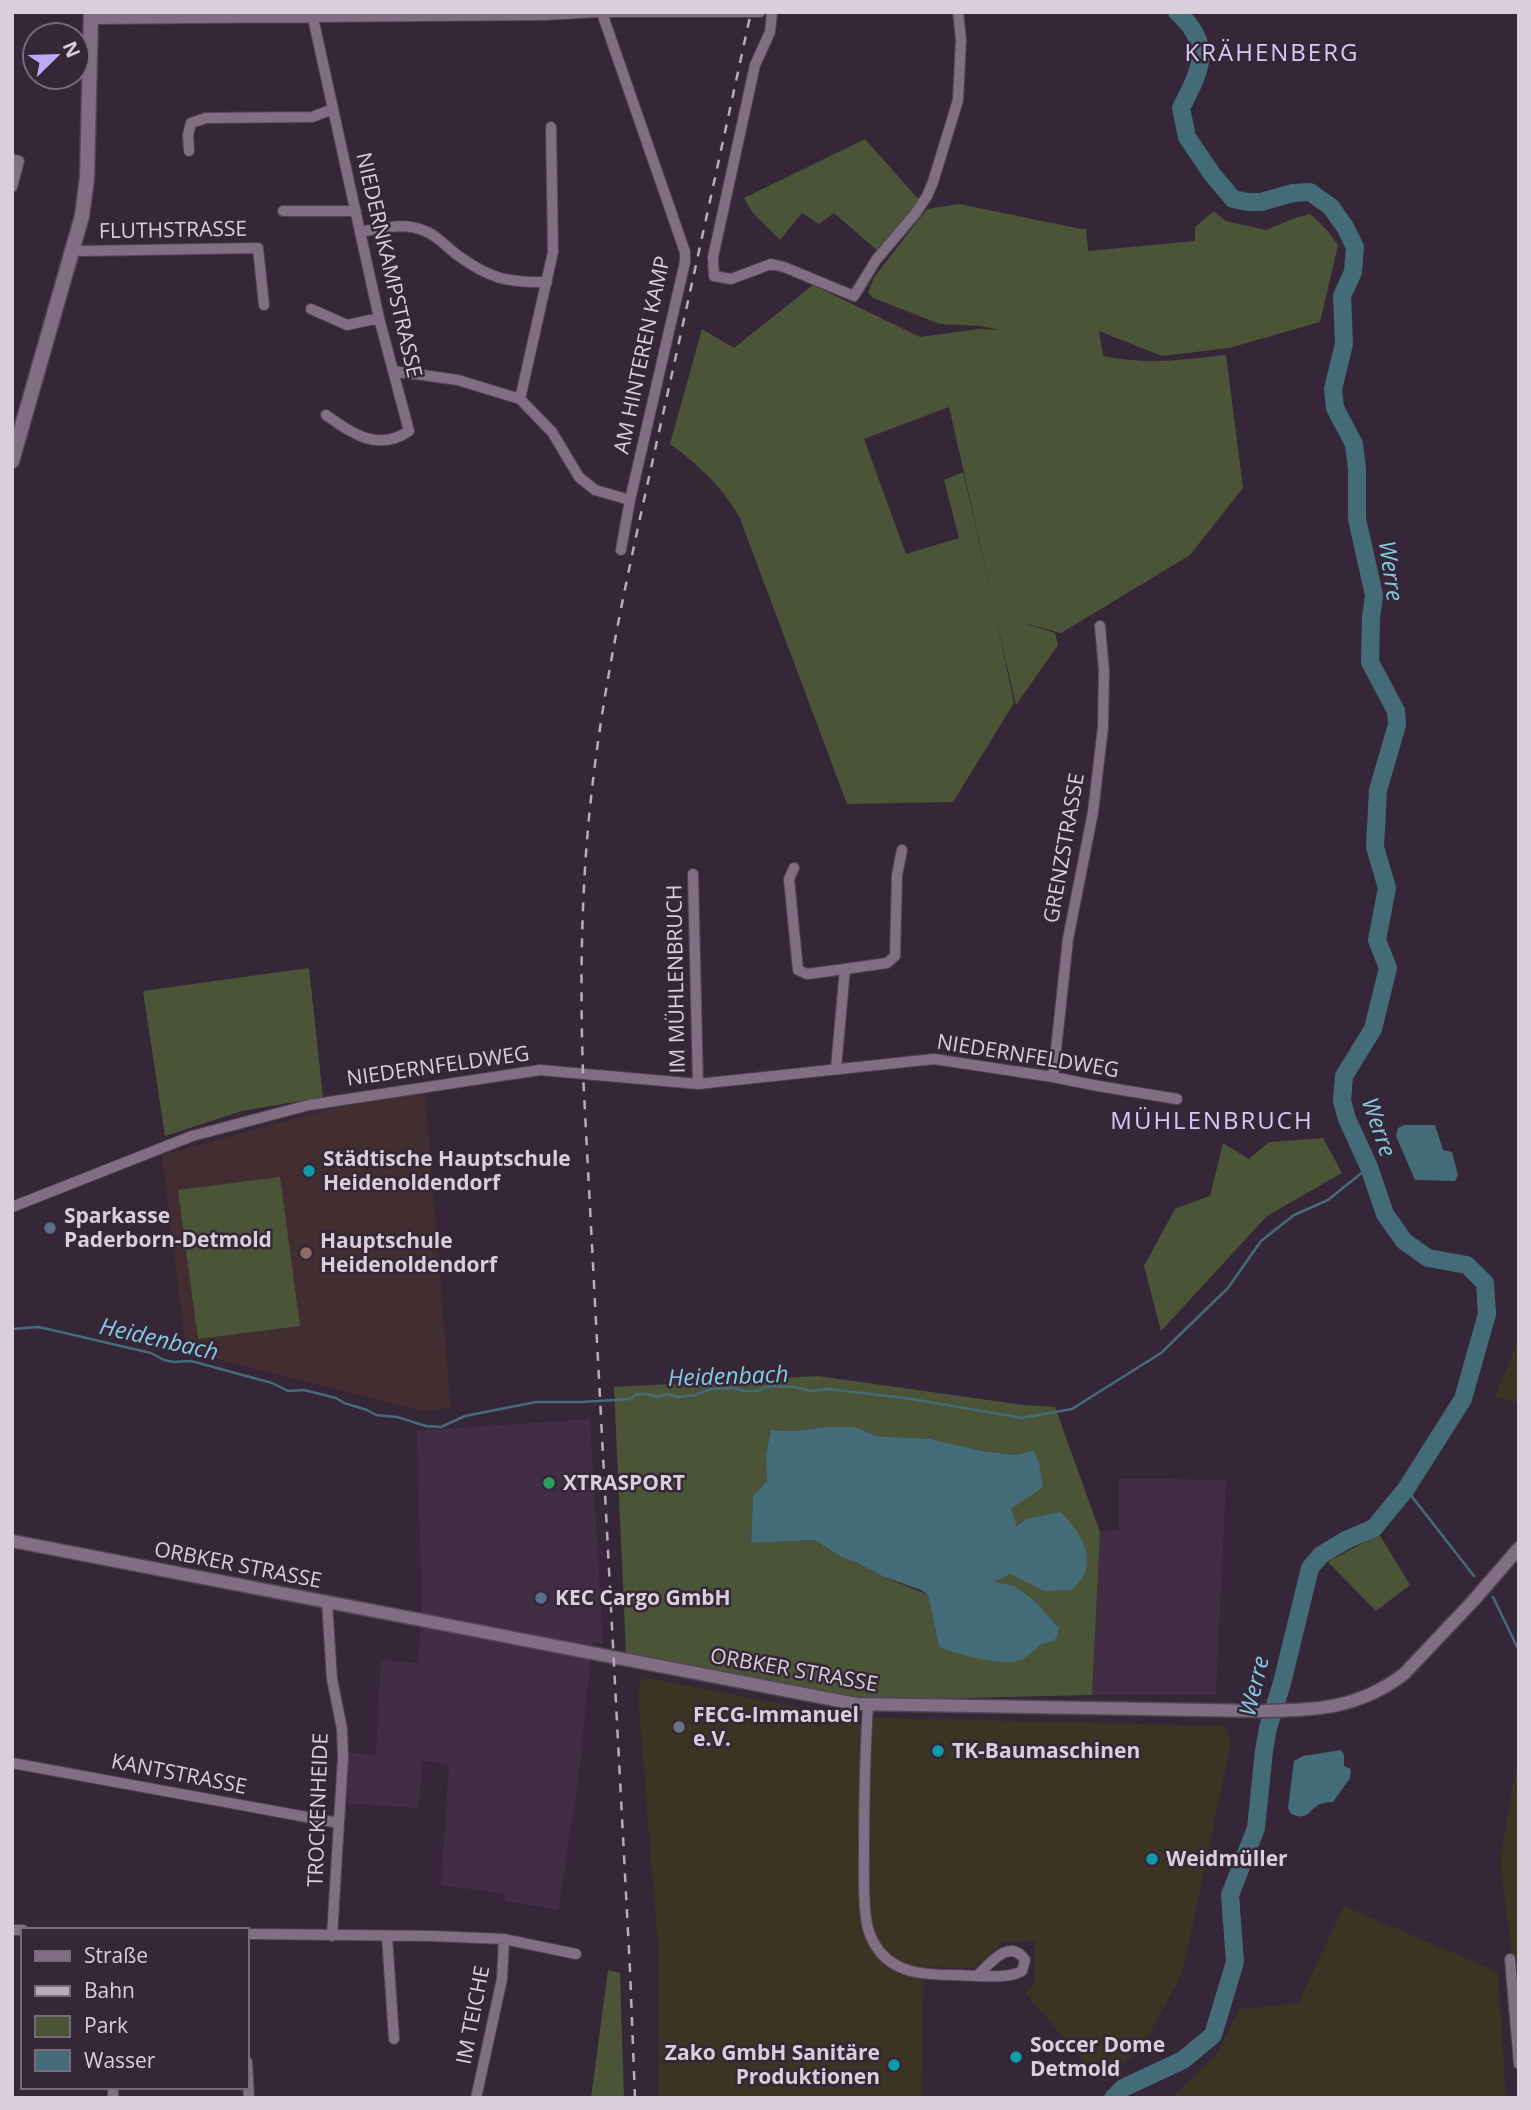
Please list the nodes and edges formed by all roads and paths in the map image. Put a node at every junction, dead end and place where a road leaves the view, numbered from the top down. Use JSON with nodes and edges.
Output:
{"nodes":[{"id":1,"x":598,"y":12,"type":"edge"},
{"id":2,"x":760,"y":12,"type":"edge"},
{"id":3,"x":772,"y":12,"type":"edge"},
{"id":4,"x":958,"y":12,"type":"edge"},
{"id":5,"x":724,"y":13,"type":"edge"},
{"id":6,"x":91,"y":15,"type":"edge"},
{"id":7,"x":313,"y":18,"type":"junction"},
{"id":8,"x":333,"y":109,"type":"junction"},
{"id":9,"x":551,"y":127,"type":"dead end"},
{"id":10,"x":189,"y":151,"type":"dead end"},
{"id":11,"x":16,"y":160,"type":"edge"},
{"id":12,"x":12,"y":187,"type":"edge"},
{"id":13,"x":283,"y":211,"type":"dead end"},
{"id":14,"x":356,"y":211,"type":"junction"},
{"id":15,"x":360,"y":232,"type":"junction"},
{"id":16,"x":73,"y":249,"type":"junction"},
{"id":17,"x":547,"y":282,"type":"junction"},
{"id":18,"x":264,"y":305,"type":"dead end"},
{"id":19,"x":311,"y":309,"type":"dead end"},
{"id":20,"x":380,"y":318,"type":"junction"},
{"id":21,"x":393,"y":371,"type":"junction"},
{"id":22,"x":520,"y":399,"type":"junction"},
{"id":23,"x":326,"y":415,"type":"dead end"},
{"id":24,"x":12,"y":461,"type":"edge"},
{"id":25,"x":630,"y":500,"type":"junction"},
{"id":26,"x":621,"y":550,"type":"dead end"},
{"id":27,"x":1100,"y":626,"type":"dead end"},
{"id":28,"x":902,"y":850,"type":"dead end"},
{"id":29,"x":794,"y":868,"type":"dead end"},
{"id":30,"x":693,"y":873,"type":"dead end"},
{"id":31,"x":845,"y":969,"type":"junction"},
{"id":32,"x":836,"y":1068,"type":"junction"},
{"id":33,"x":1053,"y":1077,"type":"junction"},
{"id":34,"x":698,"y":1084,"type":"junction"},
{"id":35,"x":1177,"y":1099,"type":"dead end"},
{"id":36,"x":12,"y":1207,"type":"edge"},
{"id":37,"x":12,"y":1541,"type":"edge"},
{"id":38,"x":1519,"y":1548,"type":"edge"},
{"id":39,"x":327,"y":1602,"type":"junction"},
{"id":40,"x":868,"y":1705,"type":"junction"},
{"id":41,"x":12,"y":1763,"type":"edge"},
{"id":42,"x":339,"y":1824,"type":"junction"},
{"id":43,"x":248,"y":1934,"type":"edge"},
{"id":44,"x":332,"y":1936,"type":"junction"},
{"id":45,"x":387,"y":1936,"type":"junction"},
{"id":46,"x":504,"y":1939,"type":"junction"},
{"id":47,"x":576,"y":1954,"type":"dead end"},
{"id":48,"x":1510,"y":1959,"type":"dead end"},
{"id":49,"x":979,"y":1974,"type":"dead end"},
{"id":50,"x":394,"y":2039,"type":"dead end"},
{"id":51,"x":1519,"y":2064,"type":"edge"},
{"id":52,"x":248,"y":2080,"type":"edge"},
{"id":53,"x":249,"y":2098,"type":"edge"},
{"id":54,"x":475,"y":2098,"type":"edge"}],
"edges":[{"from":1,"to":5,"type":"street"},
{"from":1,"to":7,"type":"street"},
{"from":1,"to":25,"type":"street","name":"AM HINTEREN KAMP"},
{"from":2,"to":5,"type":"street"},
{"from":3,"to":4,"type":"street"},
{"from":6,"to":7,"type":"street"},
{"from":6,"to":16,"type":"main road"},
{"from":7,"to":8,"type":"street","name":"NIEDERNKAMPSTRASSE"},
{"from":8,"to":10,"type":"street"},
{"from":8,"to":14,"type":"street","name":"NIEDERNKAMPSTRASSE"},
{"from":9,"to":17,"type":"street"},
{"from":11,"to":12,"type":"street"},
{"from":13,"to":14,"type":"street"},
{"from":14,"to":15,"type":"street","name":"NIEDERNKAMPSTRASSE"},
{"from":15,"to":17,"type":"street"},
{"from":15,"to":20,"type":"street","name":"NIEDERNKAMPSTRASSE"},
{"from":16,"to":18,"type":"street","name":"FLUTHSTRASSE"},
{"from":16,"to":24,"type":"main road"},
{"from":17,"to":22,"type":"street"},
{"from":19,"to":20,"type":"street"},
{"from":20,"to":21,"type":"street","name":"NIEDERNKAMPSTRASSE"},
{"from":21,"to":22,"type":"street"},
{"from":21,"to":23,"type":"street","name":"NIEDERNKAMPSTRASSE"},
{"from":22,"to":25,"type":"street"},
{"from":25,"to":26,"type":"street","name":"AM HINTEREN KAMP"},
{"from":27,"to":33,"type":"street","name":"GRENZSTRASSE"},
{"from":28,"to":31,"type":"street"},
{"from":29,"to":31,"type":"street"},
{"from":30,"to":34,"type":"street","name":"IM MÜHLENBRUCH"},
{"from":31,"to":32,"type":"street"},
{"from":32,"to":33,"type":"street","name":"NIEDERNFELDWEG"},
{"from":32,"to":34,"type":"street","name":"NIEDERNFELDWEG"},
{"from":33,"to":35,"type":"street","name":"NIEDERNFELDWEG"},
{"from":34,"to":36,"type":"street","name":"NIEDERNFELDWEG"},
{"from":37,"to":39,"type":"street","name":"ORBKER STRASSE"},
{"from":38,"to":40,"type":"street","name":"ORBKER STRASSE"},
{"from":39,"to":40,"type":"street","name":"ORBKER STRASSE"},
{"from":39,"to":42,"type":"street","name":"TROCKENHEIDE"},
{"from":40,"to":49,"type":"street"},
{"from":41,"to":42,"type":"street","name":"KANTSTRASSE"},
{"from":42,"to":44,"type":"street","name":"TROCKENHEIDE"},
{"from":43,"to":44,"type":"street"},
{"from":44,"to":45,"type":"street"},
{"from":45,"to":46,"type":"street"},
{"from":45,"to":50,"type":"street"},
{"from":46,"to":47,"type":"street"},
{"from":46,"to":54,"type":"street","name":"IM TEICHE"},
{"from":48,"to":51,"type":"street"},
{"from":52,"to":53,"type":"street"}]}
